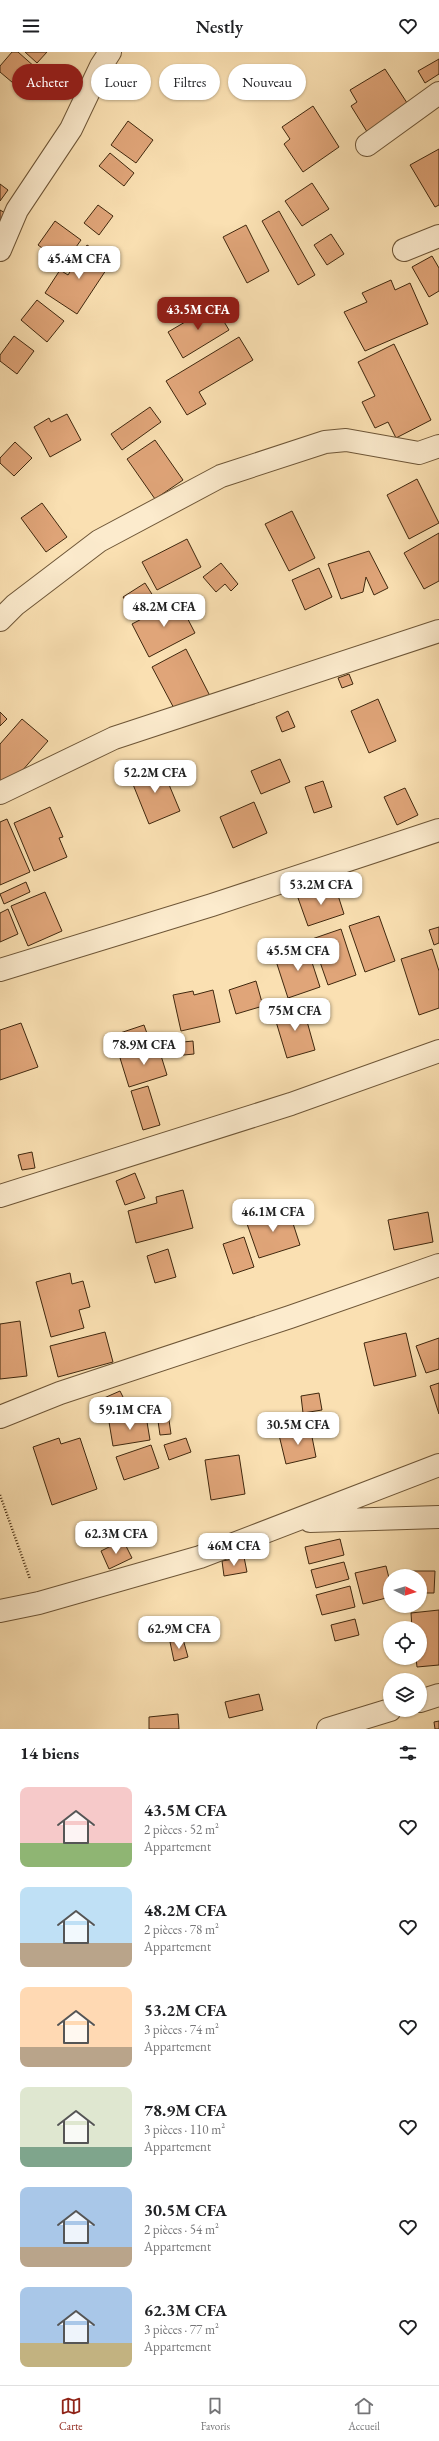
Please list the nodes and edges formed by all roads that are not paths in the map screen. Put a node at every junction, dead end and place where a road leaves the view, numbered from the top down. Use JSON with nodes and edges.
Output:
{"nodes":[{"id":1,"x":110,"y":52,"type":"edge"},
{"id":2,"x":439,"y":93,"type":"edge"},
{"id":3,"x":367,"y":145,"type":"dead end"},
{"id":4,"x":439,"y":236,"type":"edge"},
{"id":5,"x":0,"y":250,"type":"edge"},
{"id":6,"x":404,"y":250,"type":"dead end"},
{"id":7,"x":439,"y":446,"type":"edge"},
{"id":8,"x":0,"y":620,"type":"edge"},
{"id":9,"x":439,"y":631,"type":"edge"},
{"id":10,"x":0,"y":793,"type":"edge"},
{"id":11,"x":439,"y":830,"type":"edge"},
{"id":12,"x":0,"y":970,"type":"edge"},
{"id":13,"x":439,"y":1051,"type":"edge"},
{"id":14,"x":0,"y":1196,"type":"edge"},
{"id":15,"x":439,"y":1265,"type":"edge"},
{"id":16,"x":0,"y":1417,"type":"edge"},
{"id":17,"x":439,"y":1466,"type":"edge"},
{"id":18,"x":439,"y":1517,"type":"edge"},
{"id":19,"x":294,"y":1521,"type":"junction"},
{"id":20,"x":0,"y":1611,"type":"edge"},
{"id":21,"x":439,"y":1695,"type":"edge"},
{"id":22,"x":427,"y":1699,"type":"edge"},
{"id":23,"x":383,"y":1712,"type":"edge"},
{"id":24,"x":328,"y":1729,"type":"edge"}],
"edges":[{"from":1,"to":5,"type":"street"},
{"from":2,"to":3,"type":"street"},
{"from":4,"to":6,"type":"street"},
{"from":7,"to":8,"type":"street"},
{"from":9,"to":10,"type":"street"},
{"from":11,"to":12,"type":"street"},
{"from":13,"to":14,"type":"street"},
{"from":15,"to":16,"type":"street"},
{"from":17,"to":19,"type":"street"},
{"from":18,"to":19,"type":"street"},
{"from":19,"to":20,"type":"street"},
{"from":21,"to":22,"type":"street"},
{"from":23,"to":24,"type":"street"}]}
